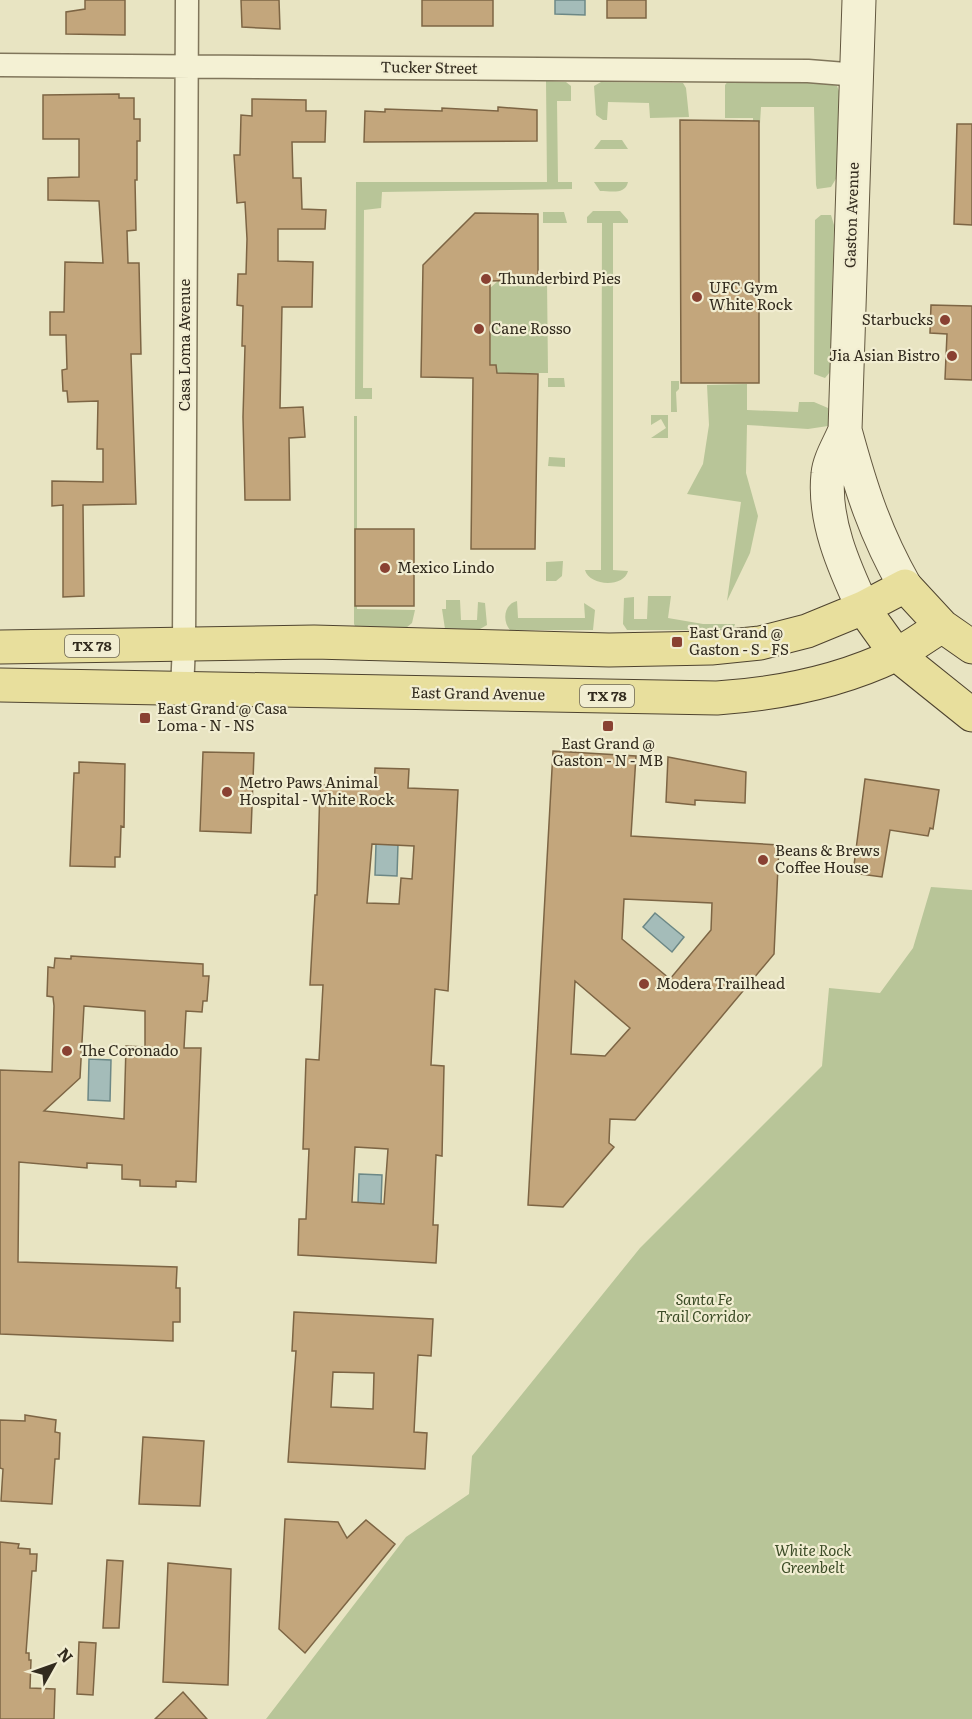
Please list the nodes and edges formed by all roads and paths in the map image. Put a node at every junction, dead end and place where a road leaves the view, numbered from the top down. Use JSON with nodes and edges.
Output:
{"nodes":[{"id":1,"x":188,"y":0,"type":"edge"},
{"id":2,"x":859,"y":0,"type":"edge"},
{"id":3,"x":0,"y":65,"type":"edge"},
{"id":4,"x":187,"y":66,"type":"junction"},
{"id":5,"x":858,"y":75,"type":"junction"},
{"id":6,"x":845,"y":430,"type":"junction"},
{"id":7,"x":905,"y":586,"type":"junction"},
{"id":8,"x":862,"y":609,"type":"junction"},
{"id":9,"x":942,"y":626,"type":"junction"},
{"id":10,"x":184,"y":645,"type":"junction"},
{"id":11,"x":0,"y":647,"type":"edge"},
{"id":12,"x":972,"y":647,"type":"edge"},
{"id":13,"x":896,"y":654,"type":"junction"},
{"id":14,"x":0,"y":685,"type":"edge"},
{"id":15,"x":182,"y":690,"type":"junction"},
{"id":16,"x":972,"y":715,"type":"edge"}],
"edges":[{"from":1,"to":4,"type":"street","name":"Casa Loma Avenue"},
{"from":2,"to":5,"type":"street","name":"Gaston Avenue"},
{"from":3,"to":4,"type":"street","name":"Tucker Street"},
{"from":4,"to":5,"type":"street","name":"Tucker Street"},
{"from":4,"to":10,"type":"street","name":"Casa Loma Avenue"},
{"from":5,"to":6,"type":"street","name":"Gaston Avenue"},
{"from":6,"to":7,"type":"street","name":"Gaston Avenue"},
{"from":6,"to":8,"type":"street","name":"Gaston Avenue"},
{"from":7,"to":8,"type":"main road","number":"TX 78"},
{"from":7,"to":9,"type":"main road"},
{"from":8,"to":10,"type":"main road","number":"TX 78"},
{"from":8,"to":13,"type":"main road"},
{"from":9,"to":12,"type":"main road"},
{"from":9,"to":13,"type":"main road","name":"East Grand Avenue","number":"TX 78"},
{"from":10,"to":11,"type":"main road","number":"TX 78"},
{"from":10,"to":15,"type":"street","name":"Casa Loma Avenue"},
{"from":13,"to":15,"type":"main road","name":"East Grand Avenue","number":"TX 78"},
{"from":13,"to":16,"type":"main road"},
{"from":14,"to":15,"type":"main road","name":"East Grand Avenue","number":"TX 78"}]}
